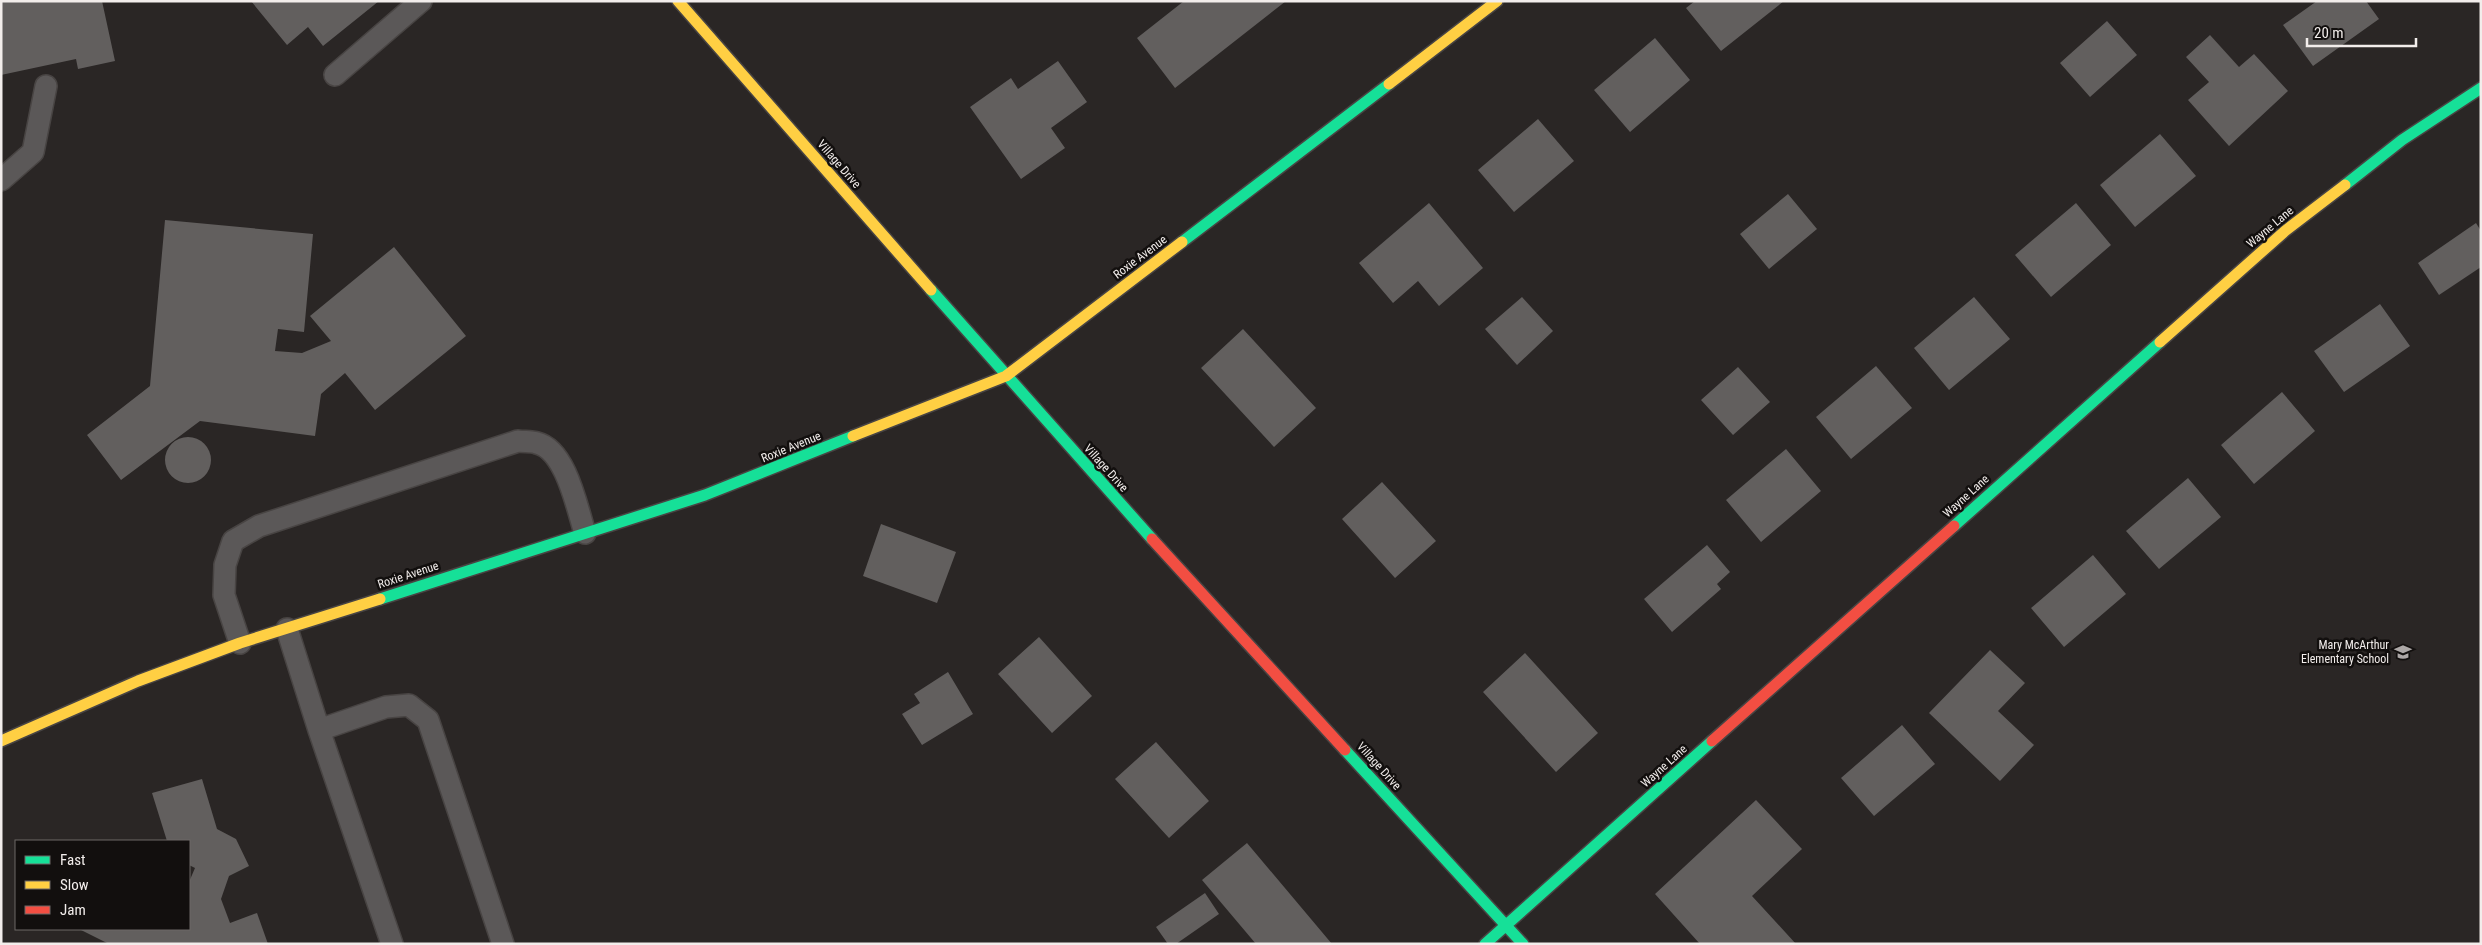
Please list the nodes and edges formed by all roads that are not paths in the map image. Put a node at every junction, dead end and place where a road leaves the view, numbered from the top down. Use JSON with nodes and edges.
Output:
{"nodes":[{"id":1,"x":421,"y":1,"type":"edge"},
{"id":2,"x":678,"y":1,"type":"edge"},
{"id":3,"x":1497,"y":1,"type":"edge"},
{"id":4,"x":335,"y":75,"type":"dead end"},
{"id":5,"x":46,"y":86,"type":"dead end"},
{"id":6,"x":2481,"y":88,"type":"edge"},
{"id":7,"x":1,"y":180,"type":"edge"},
{"id":8,"x":1006,"y":376,"type":"junction"},
{"id":9,"x":585,"y":533,"type":"junction"},
{"id":10,"x":287,"y":629,"type":"junction"},
{"id":11,"x":240,"y":643,"type":"junction"},
{"id":12,"x":319,"y":730,"type":"junction"},
{"id":13,"x":1,"y":741,"type":"edge"},
{"id":14,"x":1506,"y":925,"type":"junction"},
{"id":15,"x":392,"y":944,"type":"edge"},
{"id":16,"x":503,"y":944,"type":"edge"},
{"id":17,"x":1485,"y":944,"type":"edge"},
{"id":18,"x":1523,"y":944,"type":"edge"}],
"edges":[{"from":1,"to":4,"type":"lane"},
{"from":2,"to":8,"type":"street","name":"Village Drive"},
{"from":3,"to":8,"type":"street","name":"Roxie Avenue"},
{"from":5,"to":7,"type":"lane"},
{"from":6,"to":14,"type":"street","name":"Wayne Lane"},
{"from":8,"to":9,"type":"street","name":"Roxie Avenue"},
{"from":8,"to":14,"type":"street","name":"Village Drive"},
{"from":9,"to":10,"type":"street","name":"Roxie Avenue"},
{"from":9,"to":11,"type":"lane"},
{"from":10,"to":11,"type":"street","name":"Roxie Avenue"},
{"from":10,"to":12,"type":"lane"},
{"from":11,"to":13,"type":"street","name":"Roxie Avenue"},
{"from":12,"to":15,"type":"lane"},
{"from":12,"to":16,"type":"lane"},
{"from":14,"to":17,"type":"street","name":"Wayne Lane"},
{"from":14,"to":18,"type":"street","name":"Village Drive"}]}
